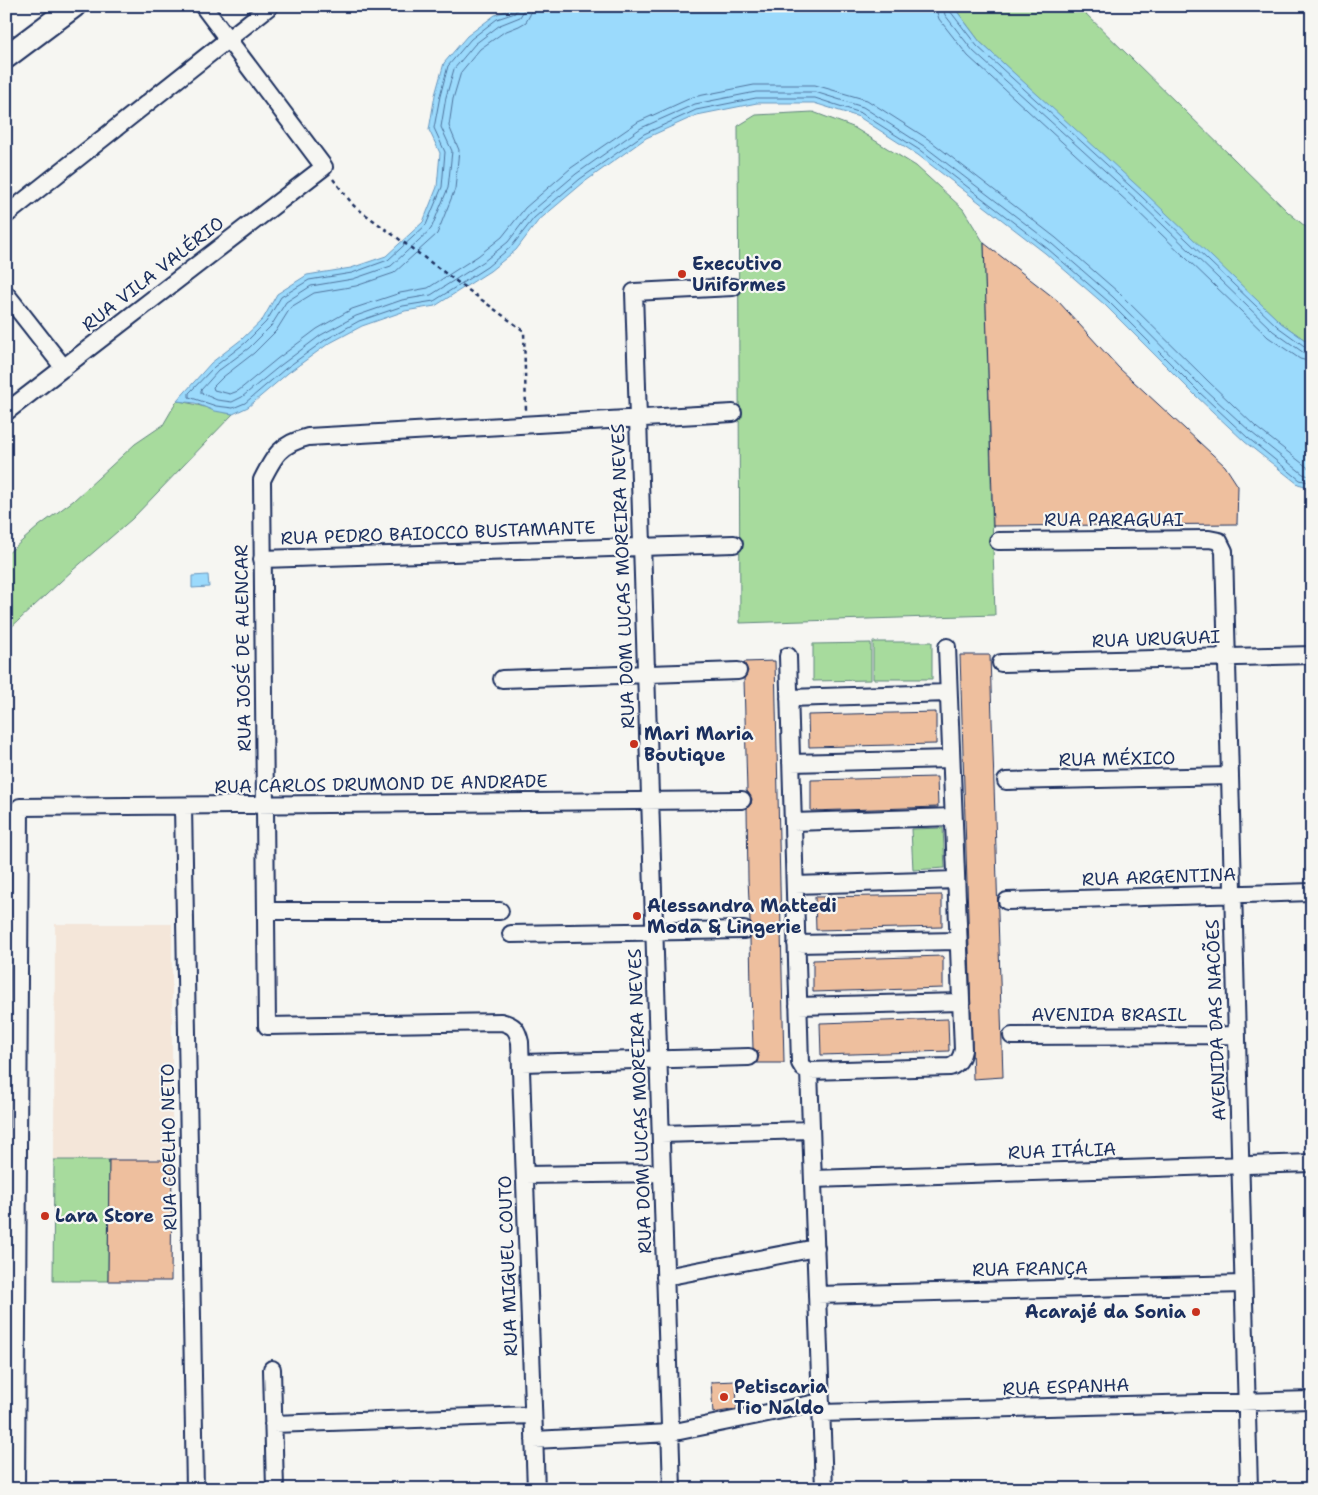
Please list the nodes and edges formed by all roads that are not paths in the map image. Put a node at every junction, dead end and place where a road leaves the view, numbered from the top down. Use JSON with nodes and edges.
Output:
{"nodes":[{"id":1,"x":74,"y":6,"type":"edge"},
{"id":2,"x":203,"y":6,"type":"edge"},
{"id":3,"x":270,"y":6,"type":"edge"},
{"id":4,"x":228,"y":39,"type":"junction"},
{"id":5,"x":6,"y":58,"type":"edge"},
{"id":6,"x":6,"y":215,"type":"edge"},
{"id":7,"x":733,"y":287,"type":"dead end"},
{"id":8,"x":6,"y":294,"type":"edge"},
{"id":9,"x":64,"y":368,"type":"junction"},
{"id":10,"x":6,"y":412,"type":"edge"},
{"id":11,"x":733,"y":413,"type":"dead end"},
{"id":12,"x":638,"y":418,"type":"junction"},
{"id":13,"x":998,"y":541,"type":"dead end"},
{"id":14,"x":734,"y":544,"type":"dead end"},
{"id":15,"x":642,"y":547,"type":"junction"},
{"id":16,"x":1224,"y":551,"type":"joint"},
{"id":17,"x":262,"y":559,"type":"junction"},
{"id":18,"x":947,"y":647,"type":"dead end"},
{"id":19,"x":1312,"y":655,"type":"edge"},
{"id":20,"x":788,"y":656,"type":"dead end"},
{"id":21,"x":1226,"y":657,"type":"junction"},
{"id":22,"x":1001,"y":663,"type":"dead end"},
{"id":23,"x":738,"y":671,"type":"dead end"},
{"id":24,"x":646,"y":674,"type":"junction"},
{"id":25,"x":502,"y":679,"type":"dead end"},
{"id":26,"x":948,"y":693,"type":"junction"},
{"id":27,"x":789,"y":698,"type":"junction"},
{"id":28,"x":951,"y":759,"type":"junction"},
{"id":29,"x":791,"y":763,"type":"junction"},
{"id":30,"x":1230,"y":776,"type":"junction"},
{"id":31,"x":1006,"y":781,"type":"dead end"},
{"id":32,"x":742,"y":800,"type":"dead end"},
{"id":33,"x":650,"y":801,"type":"junction"},
{"id":34,"x":265,"y":805,"type":"junction"},
{"id":35,"x":183,"y":806,"type":"junction"},
{"id":36,"x":953,"y":817,"type":"junction"},
{"id":37,"x":793,"y":822,"type":"junction"},
{"id":38,"x":956,"y":880,"type":"junction"},
{"id":39,"x":794,"y":885,"type":"junction"},
{"id":40,"x":1312,"y":892,"type":"edge"},
{"id":41,"x":1233,"y":894,"type":"junction"},
{"id":42,"x":1007,"y":901,"type":"dead end"},
{"id":43,"x":266,"y":910,"type":"junction"},
{"id":44,"x":500,"y":911,"type":"dead end"},
{"id":45,"x":744,"y":930,"type":"dead end"},
{"id":46,"x":654,"y":932,"type":"junction"},
{"id":47,"x":511,"y":934,"type":"dead end"},
{"id":48,"x":958,"y":941,"type":"junction"},
{"id":49,"x":796,"y":944,"type":"junction"},
{"id":50,"x":961,"y":1002,"type":"junction"},
{"id":51,"x":798,"y":1006,"type":"junction"},
{"id":52,"x":13,"y":1018,"type":"edge"},
{"id":53,"x":1236,"y":1035,"type":"junction"},
{"id":54,"x":1012,"y":1036,"type":"dead end"},
{"id":55,"x":520,"y":1042,"type":"joint"},
{"id":56,"x":748,"y":1057,"type":"dead end"},
{"id":57,"x":658,"y":1060,"type":"junction"},
{"id":58,"x":521,"y":1063,"type":"junction"},
{"id":59,"x":809,"y":1072,"type":"junction"},
{"id":60,"x":812,"y":1130,"type":"junction"},
{"id":61,"x":661,"y":1134,"type":"junction"},
{"id":62,"x":1312,"y":1163,"type":"edge"},
{"id":63,"x":1240,"y":1166,"type":"junction"},
{"id":64,"x":662,"y":1173,"type":"junction"},
{"id":65,"x":525,"y":1175,"type":"junction"},
{"id":66,"x":813,"y":1179,"type":"junction"},
{"id":67,"x":816,"y":1248,"type":"junction"},
{"id":68,"x":665,"y":1277,"type":"junction"},
{"id":69,"x":1243,"y":1284,"type":"junction"},
{"id":70,"x":817,"y":1295,"type":"junction"},
{"id":71,"x":12,"y":1363,"type":"edge"},
{"id":72,"x":272,"y":1369,"type":"dead end"},
{"id":73,"x":1312,"y":1400,"type":"edge"},
{"id":74,"x":1246,"y":1402,"type":"junction"},
{"id":75,"x":821,"y":1408,"type":"junction"},
{"id":76,"x":533,"y":1415,"type":"junction"},
{"id":77,"x":273,"y":1424,"type":"junction"},
{"id":78,"x":670,"y":1433,"type":"junction"},
{"id":79,"x":534,"y":1440,"type":"junction"},
{"id":80,"x":16,"y":1489,"type":"edge"},
{"id":81,"x":195,"y":1489,"type":"edge"},
{"id":82,"x":275,"y":1489,"type":"edge"},
{"id":83,"x":536,"y":1489,"type":"edge"},
{"id":84,"x":672,"y":1489,"type":"edge"},
{"id":85,"x":824,"y":1489,"type":"edge"},
{"id":86,"x":1249,"y":1489,"type":"edge"}],
"edges":[{"from":1,"to":5,"type":"main road"},
{"from":2,"to":4,"type":"street"},
{"from":3,"to":4,"type":"street"},
{"from":4,"to":6,"type":"street"},
{"from":4,"to":9,"type":"street","name":"RUA VILA VALÉRIO"},
{"from":7,"to":12,"type":"street","name":"RUA DOM LUCAS MOREIRA NEVES"},
{"from":8,"to":9,"type":"street"},
{"from":9,"to":10,"type":"street","name":"RUA VILA VALÉRIO"},
{"from":11,"to":12,"type":"street"},
{"from":12,"to":15,"type":"street","name":"RUA DOM LUCAS MOREIRA NEVES"},
{"from":12,"to":17,"type":"street","name":"RUA JOSÉ DE ALENCAR"},
{"from":13,"to":16,"type":"street","name":"RUA PARAGUAI"},
{"from":14,"to":15,"type":"street","name":"RUA PEDRO BAIOCCO BUSTAMANTE"},
{"from":15,"to":17,"type":"street","name":"RUA PEDRO BAIOCCO BUSTAMANTE"},
{"from":15,"to":24,"type":"street","name":"RUA DOM LUCAS MOREIRA NEVES"},
{"from":16,"to":21,"type":"street","name":"AVENIDA DAS NACÕES"},
{"from":17,"to":34,"type":"street","name":"RUA JOSÉ DE ALENCAR"},
{"from":18,"to":26,"type":"street"},
{"from":19,"to":21,"type":"street","name":"RUA URUGUAI"},
{"from":20,"to":27,"type":"street"},
{"from":21,"to":22,"type":"street","name":"RUA URUGUAI"},
{"from":21,"to":30,"type":"street","name":"AVENIDA DAS NACÕES"},
{"from":23,"to":24,"type":"street"},
{"from":24,"to":25,"type":"street"},
{"from":24,"to":33,"type":"street","name":"RUA DOM LUCAS MOREIRA NEVES"},
{"from":26,"to":27,"type":"street"},
{"from":26,"to":28,"type":"street"},
{"from":27,"to":29,"type":"street"},
{"from":28,"to":29,"type":"street"},
{"from":28,"to":36,"type":"street"},
{"from":29,"to":37,"type":"street"},
{"from":30,"to":31,"type":"street","name":"RUA MÉXICO"},
{"from":30,"to":41,"type":"street","name":"AVENIDA DAS NACÕES"},
{"from":32,"to":33,"type":"street","name":"RUA CARLOS DRUMOND DE ANDRADE"},
{"from":33,"to":34,"type":"street","name":"RUA CARLOS DRUMOND DE ANDRADE"},
{"from":33,"to":46,"type":"street","name":"RUA DOM LUCAS MOREIRA NEVES"},
{"from":34,"to":35,"type":"street","name":"RUA CARLOS DRUMOND DE ANDRADE"},
{"from":34,"to":43,"type":"street","name":"RUA JOSÉ DE ALENCAR"},
{"from":35,"to":52,"type":"street","name":"RUA CARLOS DRUMOND DE ANDRADE"},
{"from":35,"to":81,"type":"street","name":"RUA COELHO NETO"},
{"from":36,"to":37,"type":"street"},
{"from":36,"to":38,"type":"street"},
{"from":37,"to":39,"type":"street"},
{"from":38,"to":39,"type":"street"},
{"from":38,"to":48,"type":"street"},
{"from":39,"to":49,"type":"street"},
{"from":40,"to":41,"type":"street","name":"RUA ARGENTINA"},
{"from":41,"to":42,"type":"street","name":"RUA ARGENTINA"},
{"from":41,"to":53,"type":"street","name":"AVENIDA DAS NACÕES"},
{"from":43,"to":44,"type":"street"},
{"from":43,"to":55,"type":"street","name":"RUA JOSÉ DE ALENCAR"},
{"from":45,"to":46,"type":"street"},
{"from":46,"to":47,"type":"street"},
{"from":46,"to":57,"type":"street","name":"RUA DOM LUCAS MOREIRA NEVES"},
{"from":48,"to":49,"type":"street"},
{"from":48,"to":50,"type":"street"},
{"from":49,"to":51,"type":"street"},
{"from":50,"to":51,"type":"street"},
{"from":50,"to":59,"type":"street"},
{"from":51,"to":59,"type":"street"},
{"from":52,"to":71,"type":"street"},
{"from":53,"to":54,"type":"street","name":"AVENIDA BRASIL"},
{"from":53,"to":63,"type":"street","name":"AVENIDA DAS NACÕES"},
{"from":55,"to":58,"type":"street","name":"RUA MIGUEL COUTO"},
{"from":56,"to":57,"type":"street"},
{"from":57,"to":58,"type":"street"},
{"from":57,"to":61,"type":"street","name":"RUA DOM LUCAS MOREIRA NEVES"},
{"from":58,"to":65,"type":"street","name":"RUA MIGUEL COUTO"},
{"from":59,"to":60,"type":"street"},
{"from":60,"to":61,"type":"street"},
{"from":60,"to":66,"type":"street"},
{"from":61,"to":64,"type":"street","name":"RUA DOM LUCAS MOREIRA NEVES"},
{"from":62,"to":63,"type":"street","name":"RUA ITÁLIA"},
{"from":63,"to":66,"type":"street","name":"RUA ITÁLIA"},
{"from":63,"to":69,"type":"street","name":"AVENIDA DAS NACÕES"},
{"from":64,"to":65,"type":"street"},
{"from":64,"to":68,"type":"street","name":"RUA DOM LUCAS MOREIRA NEVES"},
{"from":65,"to":76,"type":"street","name":"RUA MIGUEL COUTO"},
{"from":66,"to":67,"type":"street"},
{"from":67,"to":68,"type":"street"},
{"from":67,"to":70,"type":"street"},
{"from":68,"to":78,"type":"street","name":"RUA DOM LUCAS MOREIRA NEVES"},
{"from":69,"to":70,"type":"street","name":"RUA FRANÇA"},
{"from":69,"to":74,"type":"street","name":"AVENIDA DAS NACÕES"},
{"from":70,"to":75,"type":"street"},
{"from":71,"to":80,"type":"street"},
{"from":72,"to":77,"type":"street"},
{"from":73,"to":74,"type":"street","name":"RUA ESPANHA"},
{"from":74,"to":75,"type":"street","name":"RUA ESPANHA"},
{"from":74,"to":86,"type":"street","name":"AVENIDA DAS NACÕES"},
{"from":75,"to":78,"type":"street","name":"RUA ESPANHA"},
{"from":75,"to":85,"type":"street"},
{"from":76,"to":77,"type":"street"},
{"from":76,"to":79,"type":"street","name":"RUA MIGUEL COUTO"},
{"from":77,"to":82,"type":"street"},
{"from":78,"to":79,"type":"street","name":"RUA ESPANHA"},
{"from":78,"to":84,"type":"street","name":"RUA DOM LUCAS MOREIRA NEVES"},
{"from":79,"to":83,"type":"street","name":"RUA MIGUEL COUTO"}]}
